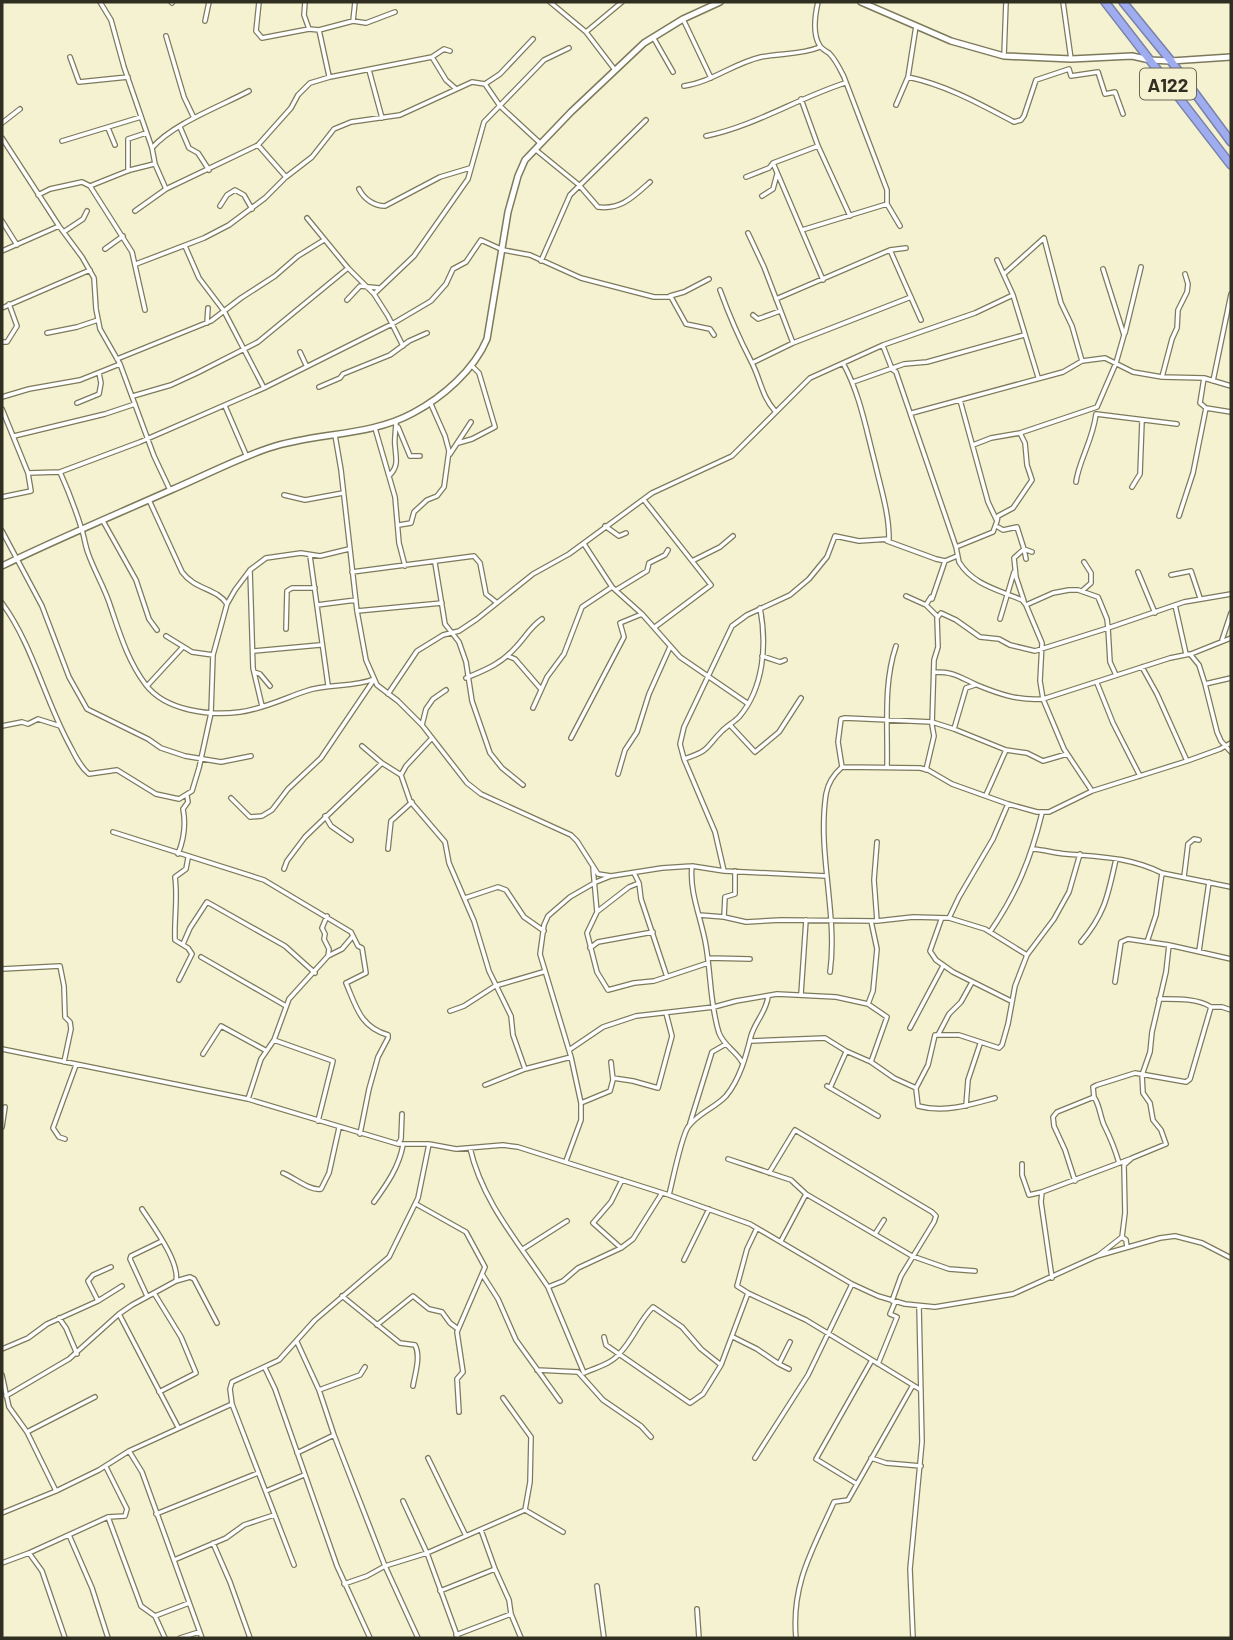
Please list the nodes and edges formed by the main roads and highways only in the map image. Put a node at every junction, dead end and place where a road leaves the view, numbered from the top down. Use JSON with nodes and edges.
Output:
{"nodes":[{"id":1,"x":1105,"y":2,"type":"edge"},
{"id":2,"x":1123,"y":2,"type":"edge"},
{"id":3,"x":1231,"y":142,"type":"edge"},
{"id":4,"x":1231,"y":165,"type":"edge"}],
"edges":[{"from":1,"to":4,"type":"highway","number":"A122"},
{"from":2,"to":3,"type":"highway","number":"A122"}]}
